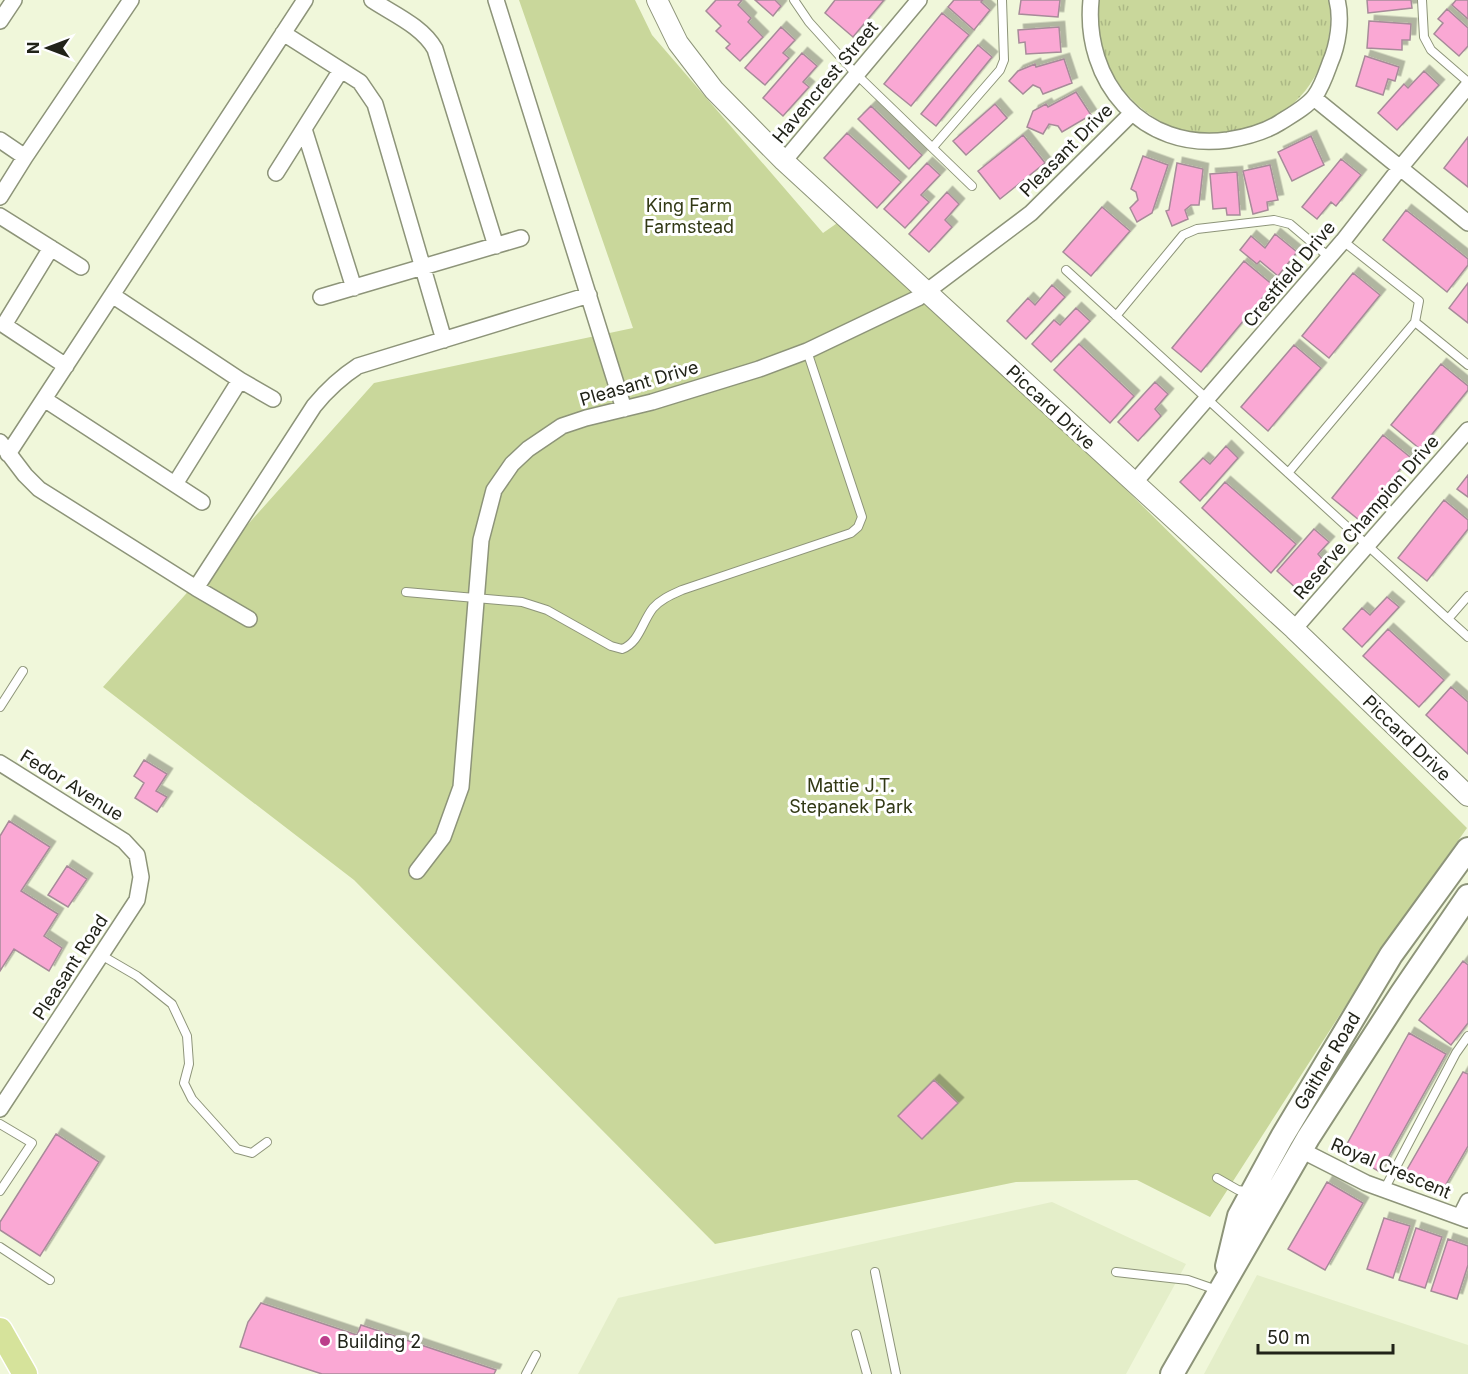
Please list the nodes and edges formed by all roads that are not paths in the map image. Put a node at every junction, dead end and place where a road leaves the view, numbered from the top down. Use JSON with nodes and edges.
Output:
{"nodes":[{"id":1,"x":14,"y":0,"type":"edge"},
{"id":2,"x":131,"y":0,"type":"edge"},
{"id":3,"x":305,"y":0,"type":"edge"},
{"id":4,"x":372,"y":0,"type":"edge"},
{"id":5,"x":496,"y":0,"type":"edge"},
{"id":6,"x":657,"y":0,"type":"edge"},
{"id":7,"x":794,"y":0,"type":"edge"},
{"id":8,"x":919,"y":0,"type":"edge"},
{"id":9,"x":1002,"y":0,"type":"edge"},
{"id":10,"x":1091,"y":0,"type":"edge"},
{"id":11,"x":1337,"y":0,"type":"edge"},
{"id":12,"x":1422,"y":0,"type":"edge"},
{"id":13,"x":0,"y":21,"type":"edge"},
{"id":14,"x":284,"y":33,"type":"junction"},
{"id":15,"x":341,"y":70,"type":"junction"},
{"id":16,"x":856,"y":74,"type":"junction"},
{"id":17,"x":1464,"y":92,"type":"edge"},
{"id":18,"x":1314,"y":98,"type":"junction"},
{"id":19,"x":1131,"y":114,"type":"junction"},
{"id":20,"x":304,"y":129,"type":"junction"},
{"id":21,"x":0,"y":140,"type":"edge"},
{"id":22,"x":933,"y":147,"type":"junction"},
{"id":23,"x":25,"y":157,"type":"junction"},
{"id":24,"x":784,"y":161,"type":"junction"},
{"id":25,"x":1400,"y":168,"type":"junction"},
{"id":26,"x":276,"y":173,"type":"dead end"},
{"id":27,"x":972,"y":186,"type":"dead end"},
{"id":28,"x":0,"y":197,"type":"edge"},
{"id":29,"x":0,"y":216,"type":"edge"},
{"id":30,"x":1468,"y":224,"type":"edge"},
{"id":31,"x":521,"y":238,"type":"dead end"},
{"id":32,"x":1343,"y":241,"type":"junction"},
{"id":33,"x":496,"y":246,"type":"junction"},
{"id":34,"x":51,"y":248,"type":"junction"},
{"id":35,"x":1329,"y":257,"type":"junction"},
{"id":36,"x":81,"y":267,"type":"dead end"},
{"id":37,"x":423,"y":268,"type":"junction"},
{"id":38,"x":1066,"y":270,"type":"dead end"},
{"id":39,"x":354,"y":288,"type":"junction"},
{"id":40,"x":928,"y":292,"type":"junction"},
{"id":41,"x":589,"y":295,"type":"junction"},
{"id":42,"x":112,"y":296,"type":"junction"},
{"id":43,"x":321,"y":297,"type":"dead end"},
{"id":44,"x":1116,"y":316,"type":"junction"},
{"id":45,"x":1415,"y":322,"type":"junction"},
{"id":46,"x":444,"y":340,"type":"junction"},
{"id":47,"x":807,"y":351,"type":"junction"},
{"id":48,"x":1468,"y":365,"type":"edge"},
{"id":49,"x":66,"y":366,"type":"junction"},
{"id":50,"x":240,"y":380,"type":"junction"},
{"id":51,"x":44,"y":399,"type":"junction"},
{"id":52,"x":273,"y":399,"type":"dead end"},
{"id":53,"x":1208,"y":400,"type":"junction"},
{"id":54,"x":624,"y":409,"type":"junction"},
{"id":55,"x":1468,"y":430,"type":"edge"},
{"id":56,"x":4,"y":448,"type":"edge"},
{"id":57,"x":1288,"y":472,"type":"junction"},
{"id":58,"x":1134,"y":483,"type":"junction"},
{"id":59,"x":175,"y":484,"type":"junction"},
{"id":60,"x":202,"y":502,"type":"dead end"},
{"id":61,"x":1368,"y":547,"type":"junction"},
{"id":62,"x":196,"y":588,"type":"junction"},
{"id":63,"x":406,"y":592,"type":"dead end"},
{"id":64,"x":1468,"y":596,"type":"edge"},
{"id":65,"x":476,"y":597,"type":"junction"},
{"id":66,"x":249,"y":619,"type":"dead end"},
{"id":67,"x":1448,"y":619,"type":"junction"},
{"id":68,"x":1294,"y":629,"type":"junction"},
{"id":69,"x":1468,"y":637,"type":"edge"},
{"id":70,"x":23,"y":671,"type":"dead end"},
{"id":71,"x":0,"y":707,"type":"edge"},
{"id":72,"x":0,"y":763,"type":"edge"},
{"id":73,"x":1468,"y":796,"type":"edge"},
{"id":74,"x":124,"y":841,"type":"joint"},
{"id":75,"x":1468,"y":849,"type":"edge"},
{"id":76,"x":417,"y":872,"type":"dead end"},
{"id":77,"x":1468,"y":896,"type":"edge"},
{"id":78,"x":101,"y":955,"type":"junction"},
{"id":79,"x":1468,"y":1036,"type":"edge"},
{"id":80,"x":0,"y":1109,"type":"edge"},
{"id":81,"x":0,"y":1124,"type":"edge"},
{"id":82,"x":267,"y":1142,"type":"dead end"},
{"id":83,"x":1301,"y":1150,"type":"junction"},
{"id":84,"x":1217,"y":1178,"type":"dead end"},
{"id":85,"x":1384,"y":1190,"type":"junction"},
{"id":86,"x":0,"y":1191,"type":"edge"},
{"id":87,"x":1252,"y":1192,"type":"junction"},
{"id":88,"x":1468,"y":1202,"type":"edge"},
{"id":89,"x":1464,"y":1219,"type":"edge"},
{"id":90,"x":0,"y":1247,"type":"edge"},
{"id":91,"x":875,"y":1272,"type":"dead end"},
{"id":92,"x":1116,"y":1272,"type":"dead end"},
{"id":93,"x":50,"y":1280,"type":"dead end"},
{"id":94,"x":1222,"y":1291,"type":"junction"},
{"id":95,"x":0,"y":1330,"type":"edge"},
{"id":96,"x":856,"y":1334,"type":"dead end"},
{"id":97,"x":536,"y":1355,"type":"dead end"},
{"id":98,"x":25,"y":1374,"type":"edge"},
{"id":99,"x":526,"y":1374,"type":"edge"},
{"id":100,"x":867,"y":1374,"type":"edge"},
{"id":101,"x":896,"y":1374,"type":"edge"},
{"id":102,"x":1172,"y":1374,"type":"edge"}],
"edges":[{"from":1,"to":13,"type":"street"},
{"from":2,"to":23,"type":"street"},
{"from":3,"to":14,"type":"street"},
{"from":4,"to":33,"type":"street"},
{"from":5,"to":41,"type":"street"},
{"from":6,"to":24,"type":"street","name":"Piccard Drive"},
{"from":7,"to":16,"type":"lane"},
{"from":8,"to":16,"type":"street","name":"Havencrest Street"},
{"from":9,"to":22,"type":"lane"},
{"from":10,"to":19,"type":"street"},
{"from":11,"to":18,"type":"street"},
{"from":12,"to":17,"type":"lane"},
{"from":14,"to":15,"type":"street"},
{"from":14,"to":42,"type":"street"},
{"from":15,"to":20,"type":"street"},
{"from":15,"to":37,"type":"street"},
{"from":16,"to":22,"type":"lane"},
{"from":16,"to":24,"type":"street","name":"Havencrest Street"},
{"from":17,"to":25,"type":"street","name":"Crestfield Drive"},
{"from":18,"to":19,"type":"street"},
{"from":18,"to":25,"type":"street"},
{"from":19,"to":40,"type":"street","name":"Pleasant Drive"},
{"from":20,"to":26,"type":"street"},
{"from":20,"to":39,"type":"street"},
{"from":21,"to":23,"type":"street"},
{"from":22,"to":27,"type":"lane"},
{"from":23,"to":28,"type":"street"},
{"from":24,"to":40,"type":"street","name":"Piccard Drive"},
{"from":25,"to":30,"type":"street"},
{"from":25,"to":32,"type":"street","name":"Crestfield Drive"},
{"from":29,"to":34,"type":"street"},
{"from":31,"to":33,"type":"street"},
{"from":32,"to":35,"type":"street","name":"Crestfield Drive"},
{"from":32,"to":45,"type":"lane"},
{"from":33,"to":37,"type":"street"},
{"from":34,"to":36,"type":"street"},
{"from":34,"to":49,"type":"street"},
{"from":35,"to":44,"type":"lane"},
{"from":35,"to":53,"type":"street","name":"Crestfield Drive"},
{"from":37,"to":39,"type":"street"},
{"from":37,"to":46,"type":"street"},
{"from":38,"to":44,"type":"lane"},
{"from":39,"to":43,"type":"street"},
{"from":40,"to":47,"type":"street","name":"Pleasant Drive"},
{"from":40,"to":58,"type":"street","name":"Piccard Drive"},
{"from":41,"to":46,"type":"street"},
{"from":41,"to":54,"type":"street"},
{"from":42,"to":49,"type":"street"},
{"from":42,"to":50,"type":"street"},
{"from":44,"to":53,"type":"lane"},
{"from":45,"to":48,"type":"lane"},
{"from":45,"to":57,"type":"lane"},
{"from":46,"to":62,"type":"street"},
{"from":47,"to":54,"type":"street","name":"Pleasant Drive"},
{"from":47,"to":65,"type":"lane"},
{"from":49,"to":51,"type":"street"},
{"from":50,"to":52,"type":"street"},
{"from":50,"to":59,"type":"street"},
{"from":51,"to":56,"type":"street"},
{"from":51,"to":59,"type":"street"},
{"from":53,"to":57,"type":"lane"},
{"from":53,"to":58,"type":"street","name":"Crestfield Drive"},
{"from":54,"to":65,"type":"street","name":"Pleasant Drive"},
{"from":55,"to":61,"type":"street","name":"Reserve Champion Drive"},
{"from":56,"to":62,"type":"street"},
{"from":57,"to":61,"type":"lane"},
{"from":58,"to":68,"type":"street","name":"Piccard Drive"},
{"from":59,"to":60,"type":"street"},
{"from":61,"to":67,"type":"lane"},
{"from":61,"to":68,"type":"street","name":"Reserve Champion Drive"},
{"from":62,"to":66,"type":"street"},
{"from":63,"to":65,"type":"lane"},
{"from":64,"to":67,"type":"lane"},
{"from":65,"to":76,"type":"street","name":"Pleasant Drive"},
{"from":67,"to":69,"type":"lane"},
{"from":68,"to":73,"type":"street","name":"Piccard Drive"},
{"from":70,"to":71,"type":"lane"},
{"from":72,"to":74,"type":"street","name":"Fedor Avenue"},
{"from":74,"to":78,"type":"street","name":"Pleasant Road"},
{"from":75,"to":87,"type":"main road","name":"Gaither Road"},
{"from":77,"to":83,"type":"main road","name":"Gaither Road"},
{"from":78,"to":80,"type":"street","name":"Pleasant Road"},
{"from":78,"to":82,"type":"lane"},
{"from":79,"to":85,"type":"lane"},
{"from":81,"to":86,"type":"lane"},
{"from":83,"to":85,"type":"street","name":"Royal Crescent"},
{"from":83,"to":94,"type":"main road","name":"Gaither Road"},
{"from":84,"to":87,"type":"lane"},
{"from":85,"to":89,"type":"street","name":"Royal Crescent"},
{"from":87,"to":94,"type":"main road","name":"Gaither Road"},
{"from":88,"to":89,"type":"street"},
{"from":90,"to":93,"type":"lane"},
{"from":91,"to":101,"type":"lane"},
{"from":92,"to":94,"type":"lane"},
{"from":94,"to":102,"type":"main road","name":"Gaither Road"},
{"from":95,"to":98,"type":"main road"},
{"from":96,"to":100,"type":"lane"},
{"from":97,"to":99,"type":"lane"}]}
